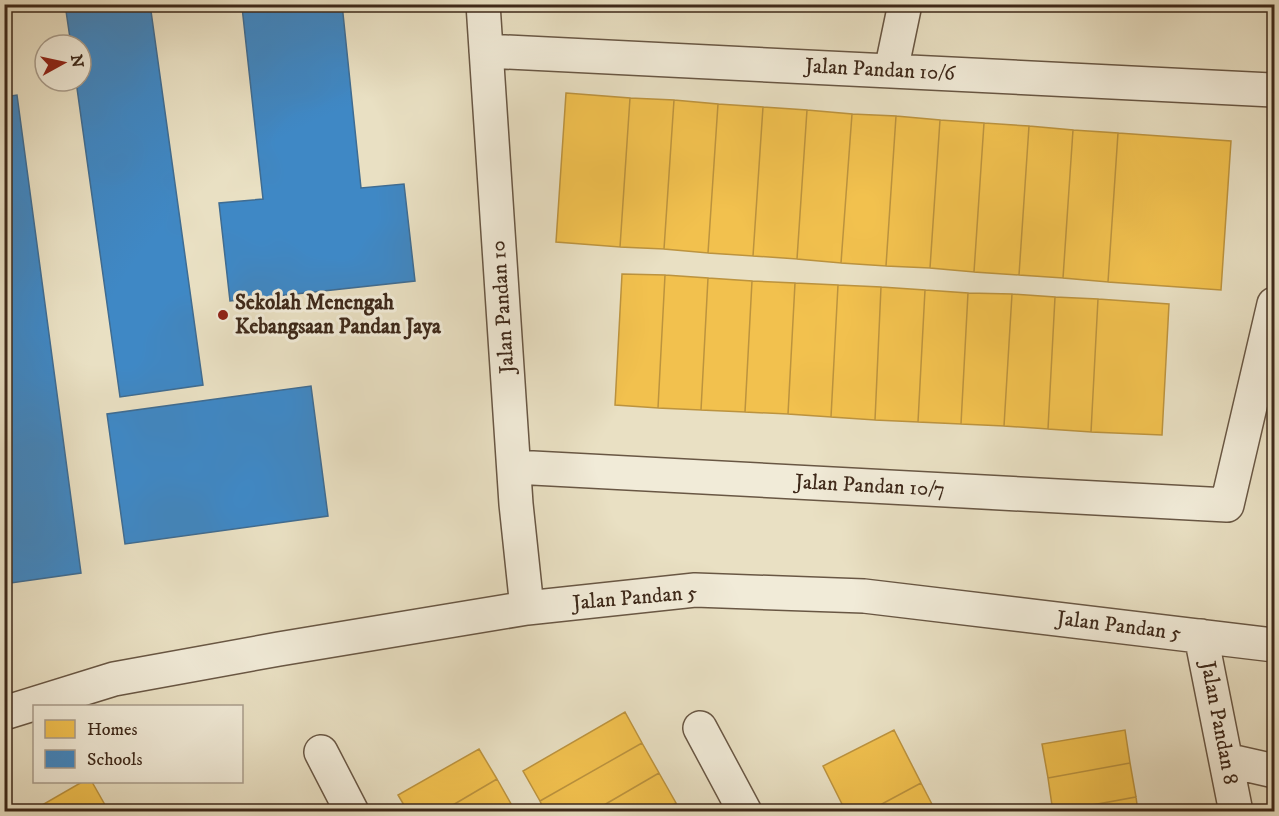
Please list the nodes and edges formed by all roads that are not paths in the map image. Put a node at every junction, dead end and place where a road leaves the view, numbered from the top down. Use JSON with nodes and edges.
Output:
{"nodes":[{"id":1,"x":483,"y":4,"type":"edge"},
{"id":2,"x":905,"y":4,"type":"edge"},
{"id":3,"x":486,"y":51,"type":"junction"},
{"id":4,"x":891,"y":71,"type":"junction"},
{"id":5,"x":1275,"y":90,"type":"edge"},
{"id":6,"x":1275,"y":304,"type":"edge"},
{"id":7,"x":514,"y":466,"type":"junction"},
{"id":8,"x":527,"y":608,"type":"junction"},
{"id":9,"x":1201,"y":636,"type":"junction"},
{"id":10,"x":1275,"y":645,"type":"edge"},
{"id":11,"x":4,"y":713,"type":"edge"},
{"id":12,"x":700,"y":728,"type":"dead end"},
{"id":13,"x":321,"y":752,"type":"dead end"},
{"id":14,"x":1226,"y":760,"type":"junction"},
{"id":15,"x":1275,"y":771,"type":"edge"},
{"id":16,"x":352,"y":812,"type":"edge"},
{"id":17,"x":745,"y":812,"type":"edge"},
{"id":18,"x":1236,"y":812,"type":"edge"}],
"edges":[{"from":1,"to":3,"type":"street","name":"Jalan Pandan 10"},
{"from":2,"to":4,"type":"street"},
{"from":3,"to":4,"type":"street","name":"Jalan Pandan 10/6"},
{"from":3,"to":7,"type":"street","name":"Jalan Pandan 10"},
{"from":4,"to":5,"type":"street","name":"Jalan Pandan 10/6"},
{"from":6,"to":7,"type":"street","name":"Jalan Pandan 10/7"},
{"from":7,"to":8,"type":"street","name":"Jalan Pandan 10"},
{"from":8,"to":9,"type":"street","name":"Jalan Pandan 5"},
{"from":8,"to":11,"type":"street","name":"Jalan Pandan 5"},
{"from":9,"to":10,"type":"street","name":"Jalan Pandan 5"},
{"from":9,"to":14,"type":"street","name":"Jalan Pandan 8"},
{"from":12,"to":17,"type":"street"},
{"from":13,"to":16,"type":"street"},
{"from":14,"to":15,"type":"street"},
{"from":14,"to":18,"type":"street","name":"Jalan Pandan 8"}]}
